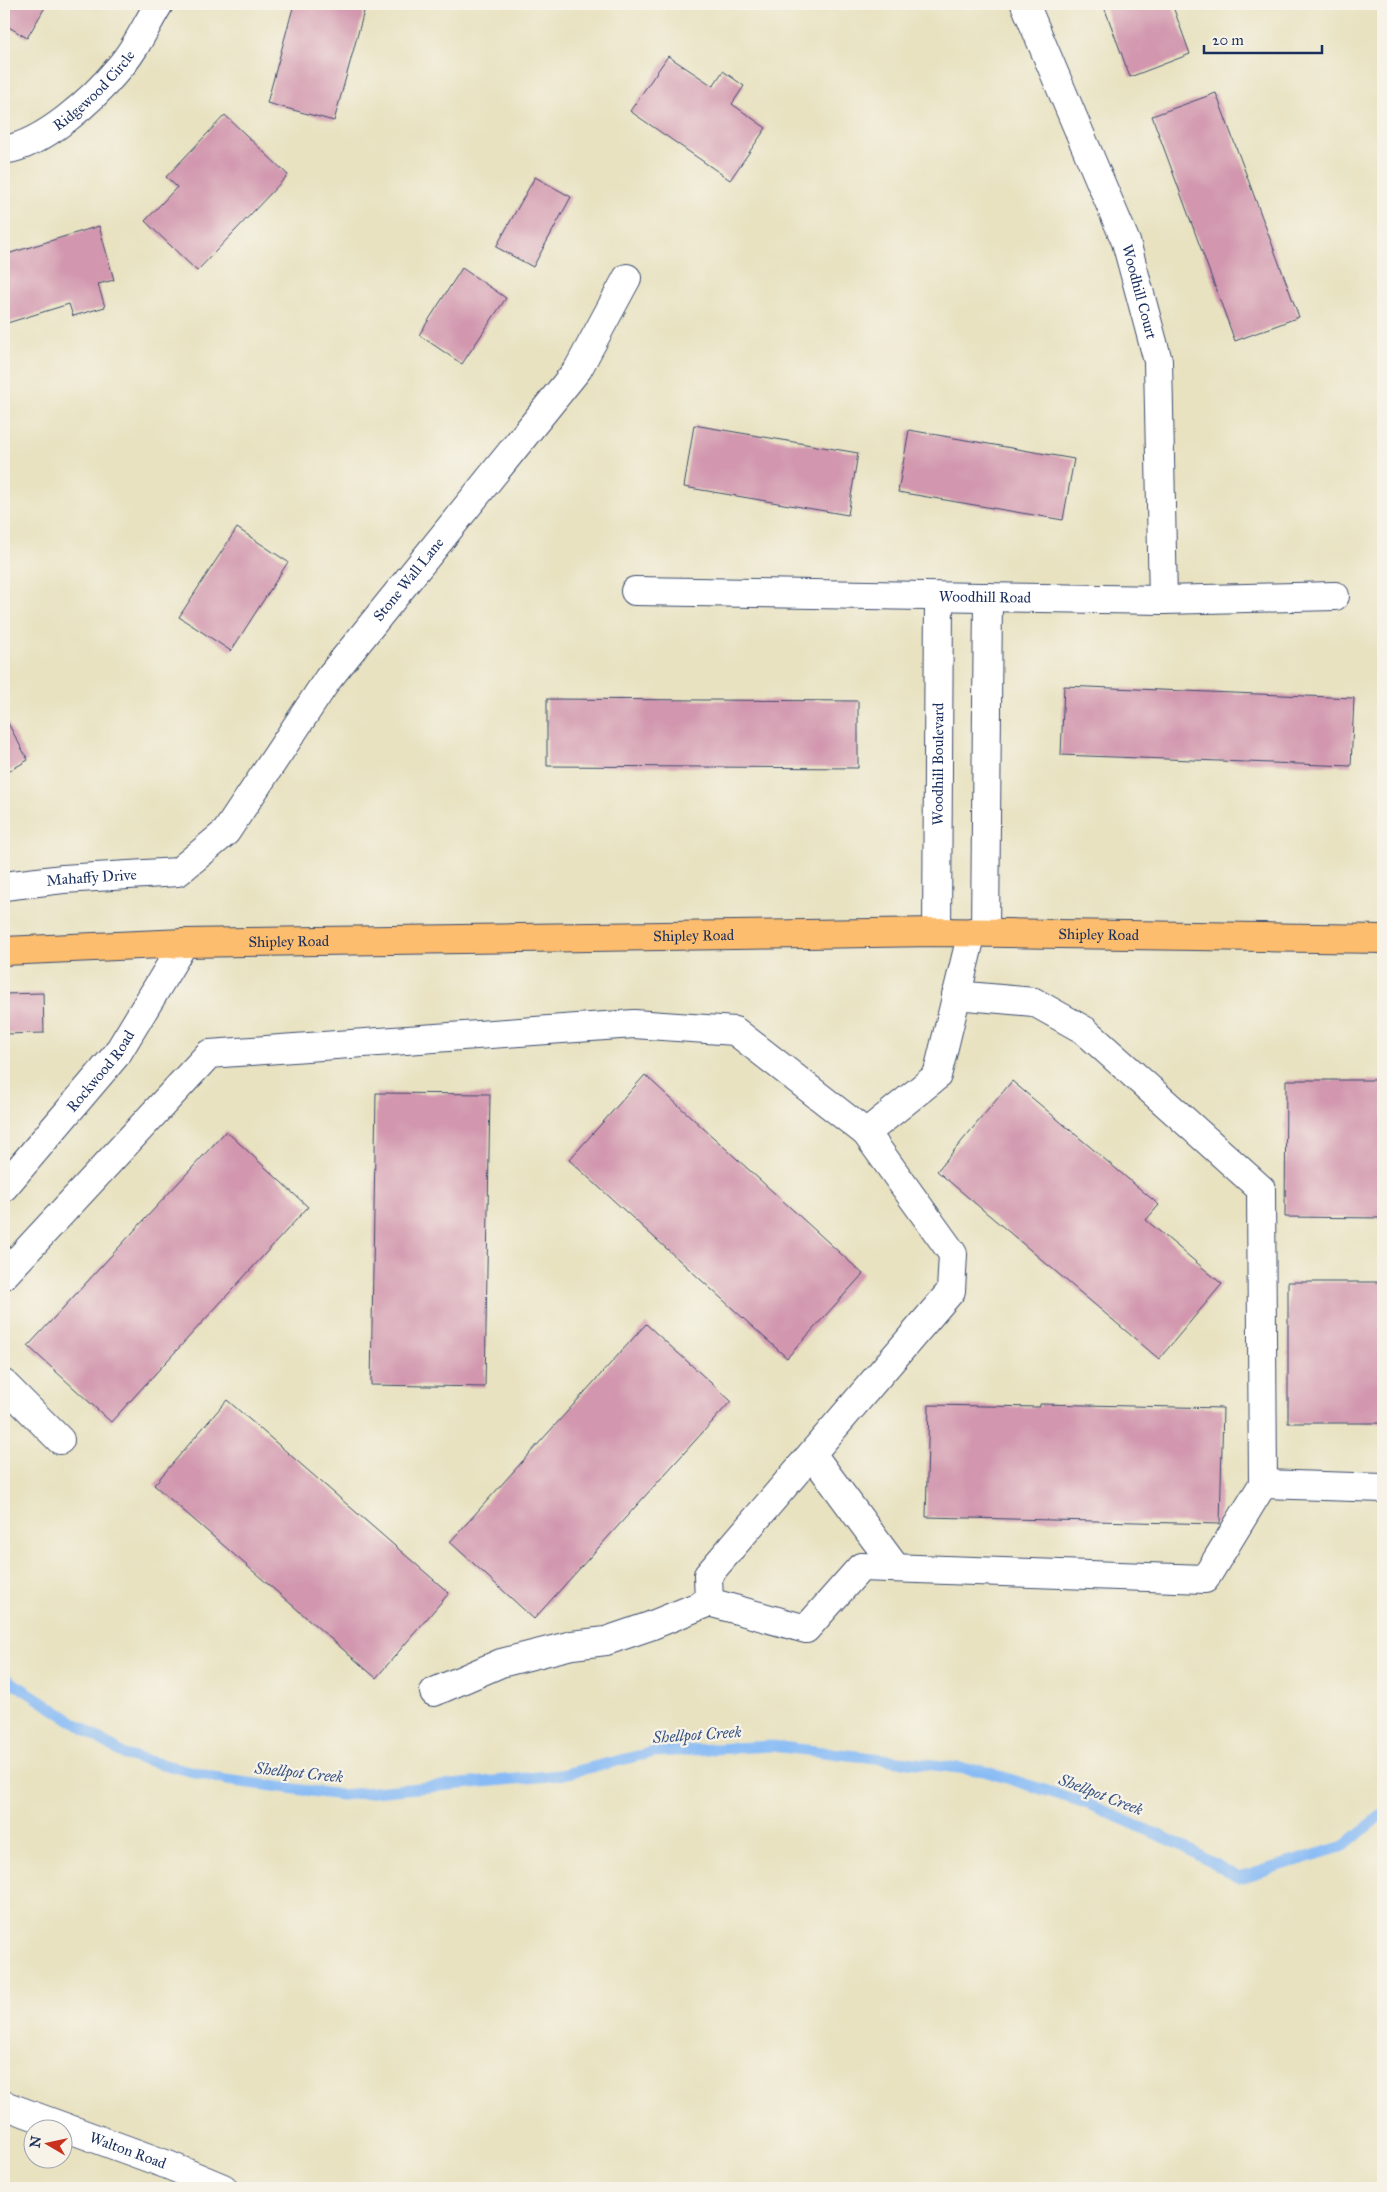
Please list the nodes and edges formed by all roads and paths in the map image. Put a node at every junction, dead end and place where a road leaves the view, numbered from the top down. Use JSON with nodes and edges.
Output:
{"nodes":[{"id":1,"x":159,"y":4,"type":"edge"},
{"id":2,"x":1026,"y":4,"type":"edge"},
{"id":3,"x":4,"y":150,"type":"edge"},
{"id":4,"x":627,"y":278,"type":"dead end"},
{"id":5,"x":635,"y":591,"type":"dead end"},
{"id":6,"x":1335,"y":596,"type":"dead end"},
{"id":7,"x":939,"y":597,"type":"junction"},
{"id":8,"x":988,"y":598,"type":"junction"},
{"id":9,"x":1163,"y":600,"type":"junction"},
{"id":10,"x":178,"y":872,"type":"joint"},
{"id":11,"x":4,"y":886,"type":"edge"},
{"id":12,"x":937,"y":932,"type":"junction"},
{"id":13,"x":978,"y":932,"type":"junction"},
{"id":14,"x":1383,"y":940,"type":"edge"},
{"id":15,"x":184,"y":943,"type":"junction"},
{"id":16,"x":4,"y":951,"type":"edge"},
{"id":17,"x":956,"y":995,"type":"junction"},
{"id":18,"x":866,"y":1133,"type":"junction"},
{"id":19,"x":4,"y":1187,"type":"edge"},
{"id":20,"x":4,"y":1276,"type":"edge"},
{"id":21,"x":4,"y":1384,"type":"edge"},
{"id":22,"x":60,"y":1440,"type":"dead end"},
{"id":23,"x":812,"y":1454,"type":"junction"},
{"id":24,"x":1263,"y":1484,"type":"junction"},
{"id":25,"x":1383,"y":1488,"type":"edge"},
{"id":26,"x":896,"y":1568,"type":"junction"},
{"id":27,"x":709,"y":1602,"type":"junction"},
{"id":28,"x":434,"y":1692,"type":"dead end"},
{"id":29,"x":7,"y":2111,"type":"edge"},
{"id":30,"x":223,"y":2188,"type":"edge"}],
"edges":[{"from":1,"to":3,"type":"street","name":"Ridgewood Circle"},
{"from":2,"to":9,"type":"street","name":"Woodhill Court"},
{"from":4,"to":10,"type":"street","name":"Stone Wall Lane"},
{"from":5,"to":7,"type":"street","name":"Woodhill Road"},
{"from":6,"to":9,"type":"street","name":"Woodhill Road"},
{"from":7,"to":8,"type":"street","name":"Woodhill Road"},
{"from":7,"to":12,"type":"street","name":"Woodhill Boulevard"},
{"from":8,"to":9,"type":"street","name":"Woodhill Road"},
{"from":8,"to":13,"type":"street"},
{"from":10,"to":11,"type":"street","name":"Mahaffy Drive"},
{"from":12,"to":13,"type":"main road","name":"Shipley Road"},
{"from":12,"to":15,"type":"main road","name":"Shipley Road"},
{"from":13,"to":14,"type":"main road","name":"Shipley Road"},
{"from":13,"to":17,"type":"street"},
{"from":15,"to":16,"type":"main road","name":"Shipley Road"},
{"from":15,"to":19,"type":"street","name":"Rockwood Road"},
{"from":17,"to":18,"type":"street"},
{"from":17,"to":24,"type":"street"},
{"from":18,"to":20,"type":"street"},
{"from":18,"to":23,"type":"street"},
{"from":21,"to":22,"type":"street"},
{"from":23,"to":26,"type":"street"},
{"from":23,"to":27,"type":"street"},
{"from":24,"to":25,"type":"street"},
{"from":24,"to":26,"type":"street"},
{"from":26,"to":27,"type":"street"},
{"from":27,"to":28,"type":"street"},
{"from":29,"to":30,"type":"street","name":"Walton Road"}]}
